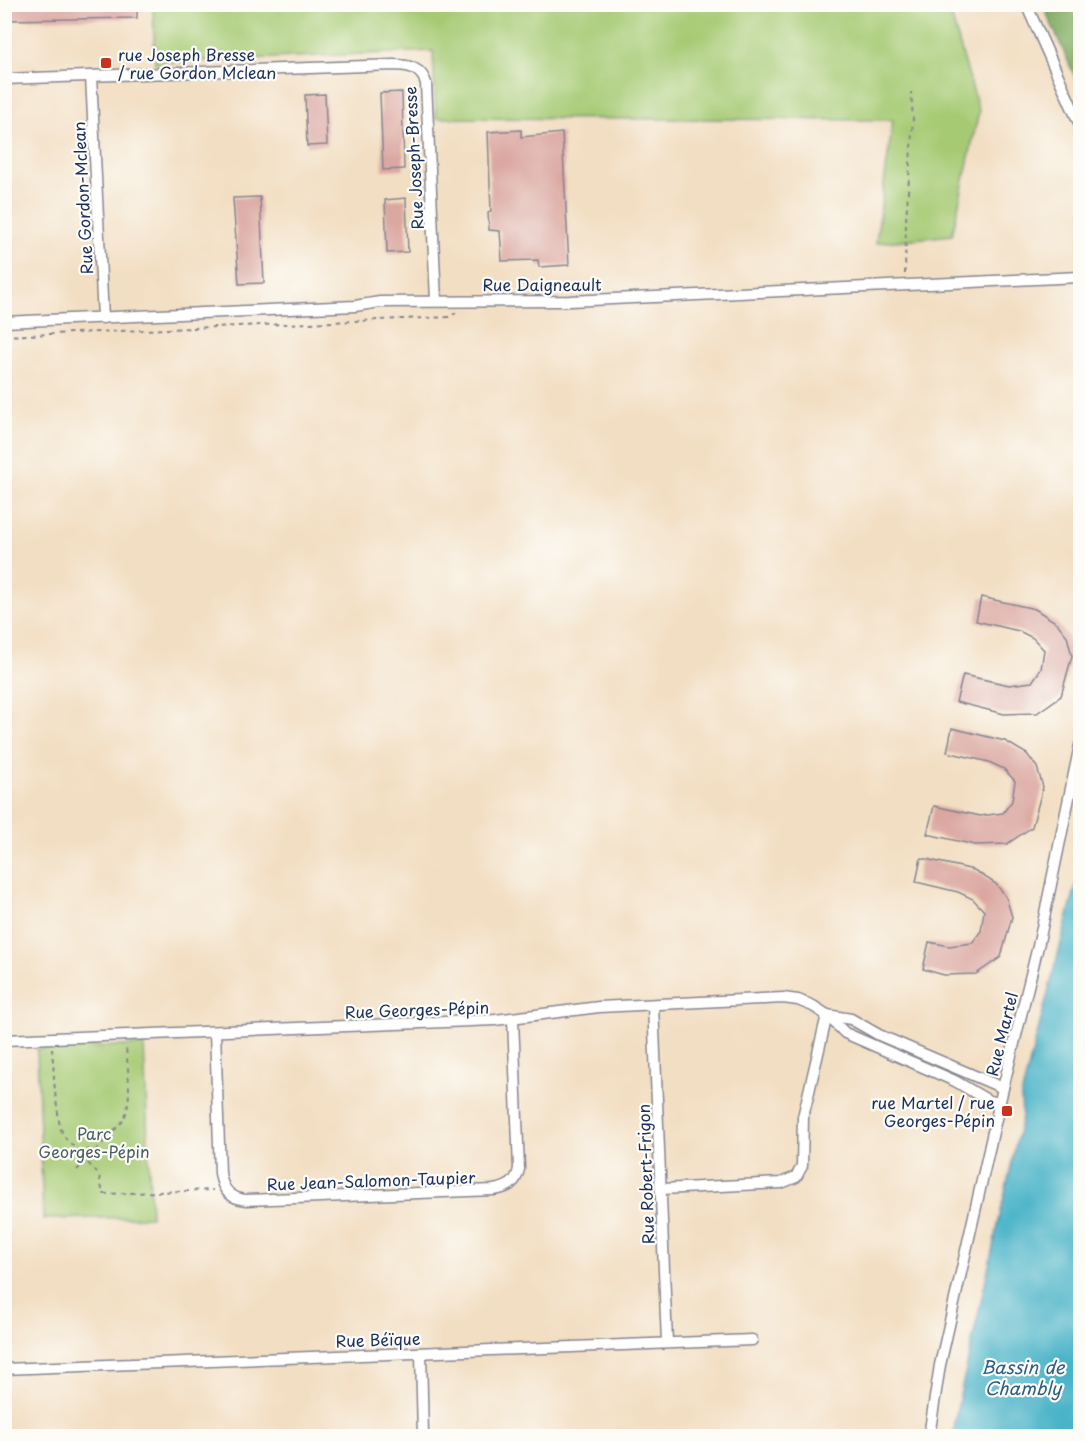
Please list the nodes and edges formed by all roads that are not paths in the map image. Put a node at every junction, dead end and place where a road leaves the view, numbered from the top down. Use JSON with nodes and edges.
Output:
{"nodes":[{"id":1,"x":1026,"y":4,"type":"edge"},
{"id":2,"x":92,"y":76,"type":"junction"},
{"id":3,"x":4,"y":79,"type":"edge"},
{"id":4,"x":1080,"y":125,"type":"edge"},
{"id":5,"x":1080,"y":277,"type":"edge"},
{"id":6,"x":436,"y":300,"type":"junction"},
{"id":7,"x":103,"y":318,"type":"junction"},
{"id":8,"x":4,"y":322,"type":"edge"},
{"id":9,"x":1080,"y":745,"type":"edge"},
{"id":10,"x":653,"y":1005,"type":"junction"},
{"id":11,"x":827,"y":1015,"type":"junction"},
{"id":12,"x":513,"y":1019,"type":"junction"},
{"id":13,"x":215,"y":1032,"type":"junction"},
{"id":14,"x":4,"y":1040,"type":"edge"},
{"id":15,"x":1003,"y":1088,"type":"junction"},
{"id":16,"x":1000,"y":1103,"type":"junction"},
{"id":17,"x":662,"y":1189,"type":"junction"},
{"id":18,"x":752,"y":1340,"type":"dead end"},
{"id":19,"x":667,"y":1342,"type":"junction"},
{"id":20,"x":421,"y":1353,"type":"junction"},
{"id":21,"x":4,"y":1369,"type":"edge"},
{"id":22,"x":423,"y":1437,"type":"edge"},
{"id":23,"x":929,"y":1437,"type":"edge"}],
"edges":[{"from":1,"to":4,"type":"street"},
{"from":2,"to":3,"type":"street","name":"Rue Joseph-Bresse"},
{"from":2,"to":6,"type":"street","name":"Rue Joseph-Bresse"},
{"from":2,"to":7,"type":"street","name":"Rue Gordon-Mclean"},
{"from":5,"to":6,"type":"street","name":"Rue Daigneault"},
{"from":6,"to":7,"type":"street","name":"Rue Daigneault"},
{"from":7,"to":8,"type":"street","name":"Rue Daigneault"},
{"from":9,"to":15,"type":"street","name":"Rue Martel"},
{"from":10,"to":11,"type":"street","name":"Rue Georges-Pépin"},
{"from":10,"to":12,"type":"street","name":"Rue Georges-Pépin"},
{"from":10,"to":17,"type":"street","name":"Rue Robert-Frigon"},
{"from":11,"to":15,"type":"street","name":"Rue Georges-Pépin"},
{"from":11,"to":16,"type":"street","name":"Rue Georges-Pépin"},
{"from":11,"to":17,"type":"street"},
{"from":12,"to":13,"type":"street","name":"Rue Georges-Pépin"},
{"from":12,"to":13,"type":"street","name":"Rue Jean-Salomon-Taupier"},
{"from":13,"to":14,"type":"street","name":"Rue Georges-Pépin"},
{"from":15,"to":16,"type":"street","name":"Rue Martel"},
{"from":16,"to":23,"type":"street","name":"Rue Martel"},
{"from":17,"to":19,"type":"street","name":"Rue Robert-Frigon"},
{"from":18,"to":19,"type":"street","name":"Rue Béïque"},
{"from":19,"to":20,"type":"street","name":"Rue Béïque"},
{"from":20,"to":21,"type":"street","name":"Rue Béïque"},
{"from":20,"to":22,"type":"street"}]}
